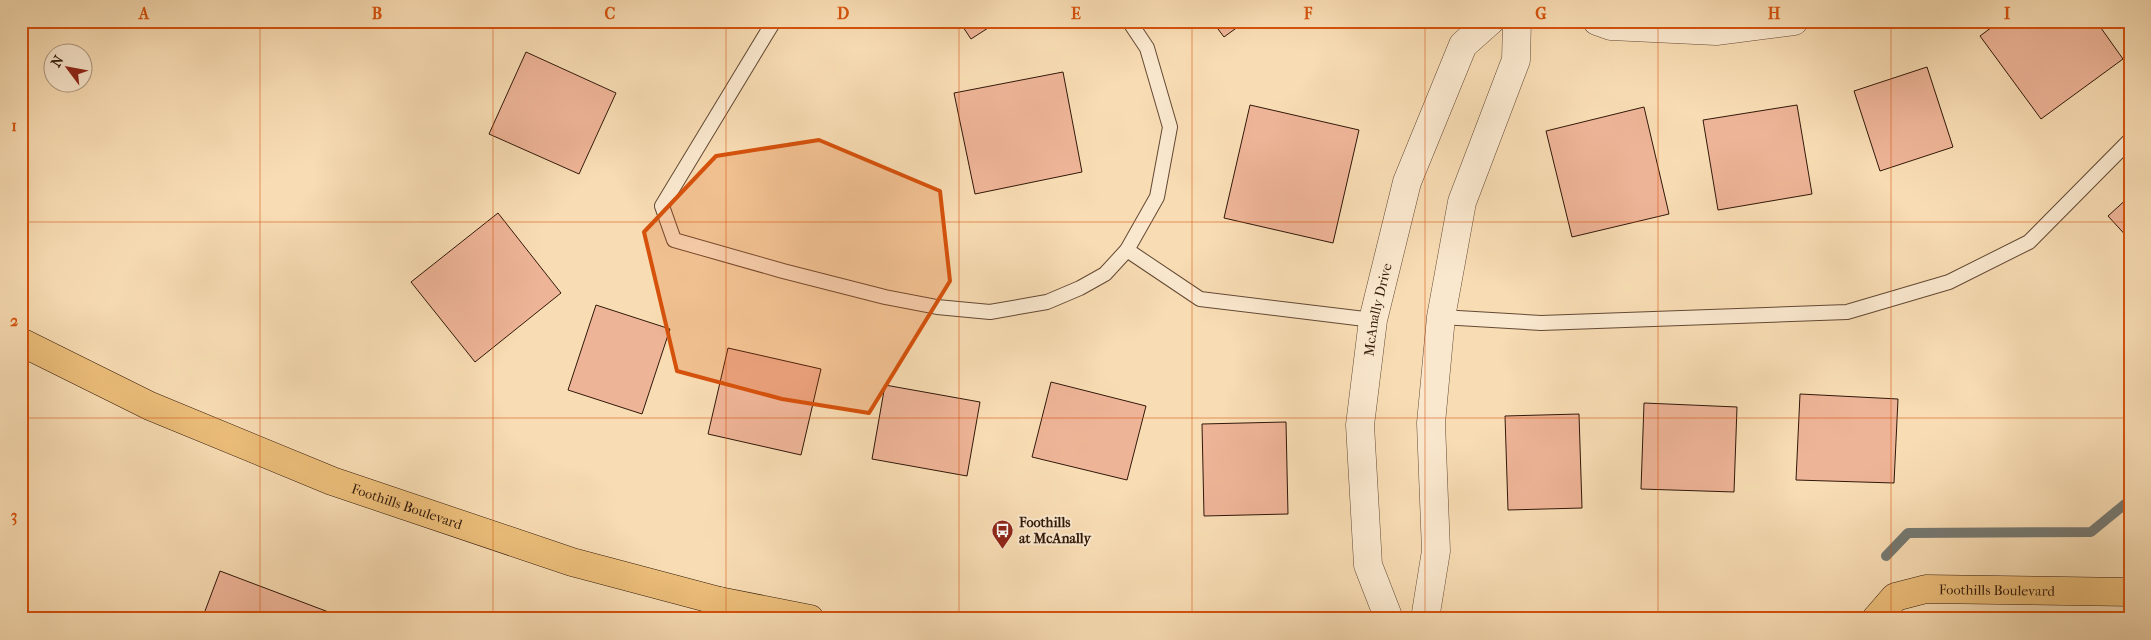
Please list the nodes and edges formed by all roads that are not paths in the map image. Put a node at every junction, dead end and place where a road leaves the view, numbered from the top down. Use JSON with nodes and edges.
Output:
{"nodes":[{"id":1,"x":774,"y":21,"type":"edge"},
{"id":2,"x":1129,"y":21,"type":"edge"},
{"id":3,"x":1490,"y":21,"type":"edge"},
{"id":4,"x":1517,"y":21,"type":"edge"},
{"id":5,"x":1597,"y":21,"type":"edge"},
{"id":6,"x":1794,"y":21,"type":"edge"},
{"id":7,"x":2130,"y":140,"type":"edge"},
{"id":8,"x":1127,"y":250,"type":"junction"},
{"id":9,"x":1441,"y":317,"type":"junction"},
{"id":10,"x":1373,"y":320,"type":"junction"},
{"id":11,"x":21,"y":342,"type":"edge"},
{"id":12,"x":2130,"y":592,"type":"edge"},
{"id":13,"x":716,"y":610,"type":"edge"},
{"id":14,"x":810,"y":619,"type":"edge"},
{"id":15,"x":1389,"y":619,"type":"edge"},
{"id":16,"x":1425,"y":619,"type":"edge"},
{"id":17,"x":1876,"y":619,"type":"edge"}],
"edges":[{"from":1,"to":8,"type":"lane"},
{"from":2,"to":8,"type":"lane"},
{"from":3,"to":10,"type":"street","name":"McAnally Drive"},
{"from":4,"to":9,"type":"street"},
{"from":5,"to":6,"type":"street"},
{"from":7,"to":9,"type":"lane"},
{"from":8,"to":10,"type":"lane"},
{"from":9,"to":16,"type":"street"},
{"from":10,"to":15,"type":"street","name":"McAnally Drive"},
{"from":11,"to":13,"type":"main road","name":"Foothills Boulevard"},
{"from":12,"to":17,"type":"main road","name":"Foothills Boulevard"},
{"from":13,"to":14,"type":"main road","name":"Foothills Boulevard"}]}
